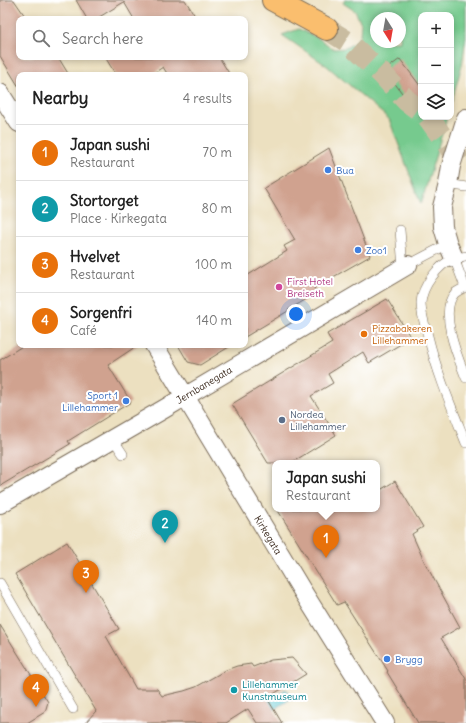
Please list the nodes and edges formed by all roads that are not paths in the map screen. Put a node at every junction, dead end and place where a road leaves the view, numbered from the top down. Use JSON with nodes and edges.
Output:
{"nodes":[{"id":1,"x":273,"y":0,"type":"edge"},
{"id":2,"x":300,"y":0,"type":"edge"},
{"id":3,"x":0,"y":93,"type":"edge"},
{"id":4,"x":16,"y":118,"type":"edge"},
{"id":5,"x":466,"y":118,"type":"edge"},
{"id":6,"x":448,"y":184,"type":"junction"},
{"id":7,"x":466,"y":186,"type":"edge"},
{"id":8,"x":400,"y":230,"type":"dead end"},
{"id":9,"x":456,"y":253,"type":"edge"},
{"id":10,"x":405,"y":266,"type":"junction"},
{"id":11,"x":466,"y":287,"type":"edge"},
{"id":12,"x":156,"y":348,"type":"edge"},
{"id":13,"x":466,"y":378,"type":"edge"},
{"id":14,"x":185,"y":396,"type":"junction"},
{"id":15,"x":113,"y":439,"type":"junction"},
{"id":16,"x":466,"y":443,"type":"edge"},
{"id":17,"x":123,"y":454,"type":"dead end"},
{"id":18,"x":0,"y":504,"type":"edge"},
{"id":19,"x":0,"y":583,"type":"edge"},
{"id":20,"x":74,"y":709,"type":"dead end"},
{"id":21,"x":385,"y":723,"type":"edge"}],
"edges":[{"from":1,"to":2,"type":"main road"},
{"from":3,"to":4,"type":"street"},
{"from":5,"to":6,"type":"street"},
{"from":6,"to":7,"type":"lane"},
{"from":6,"to":9,"type":"street"},
{"from":8,"to":10,"type":"lane"},
{"from":9,"to":10,"type":"lane"},
{"from":9,"to":11,"type":"lane"},
{"from":9,"to":16,"type":"lane"},
{"from":10,"to":14,"type":"street","name":"Jernbanegata"},
{"from":11,"to":13,"type":"lane"},
{"from":12,"to":14,"type":"street","name":"Kirkegata"},
{"from":14,"to":15,"type":"street","name":"Jernbanegata"},
{"from":14,"to":21,"type":"street","name":"Kirkegata"},
{"from":15,"to":17,"type":"lane"},
{"from":15,"to":18,"type":"street","name":"Jernbanegata"},
{"from":19,"to":20,"type":"lane"}]}
